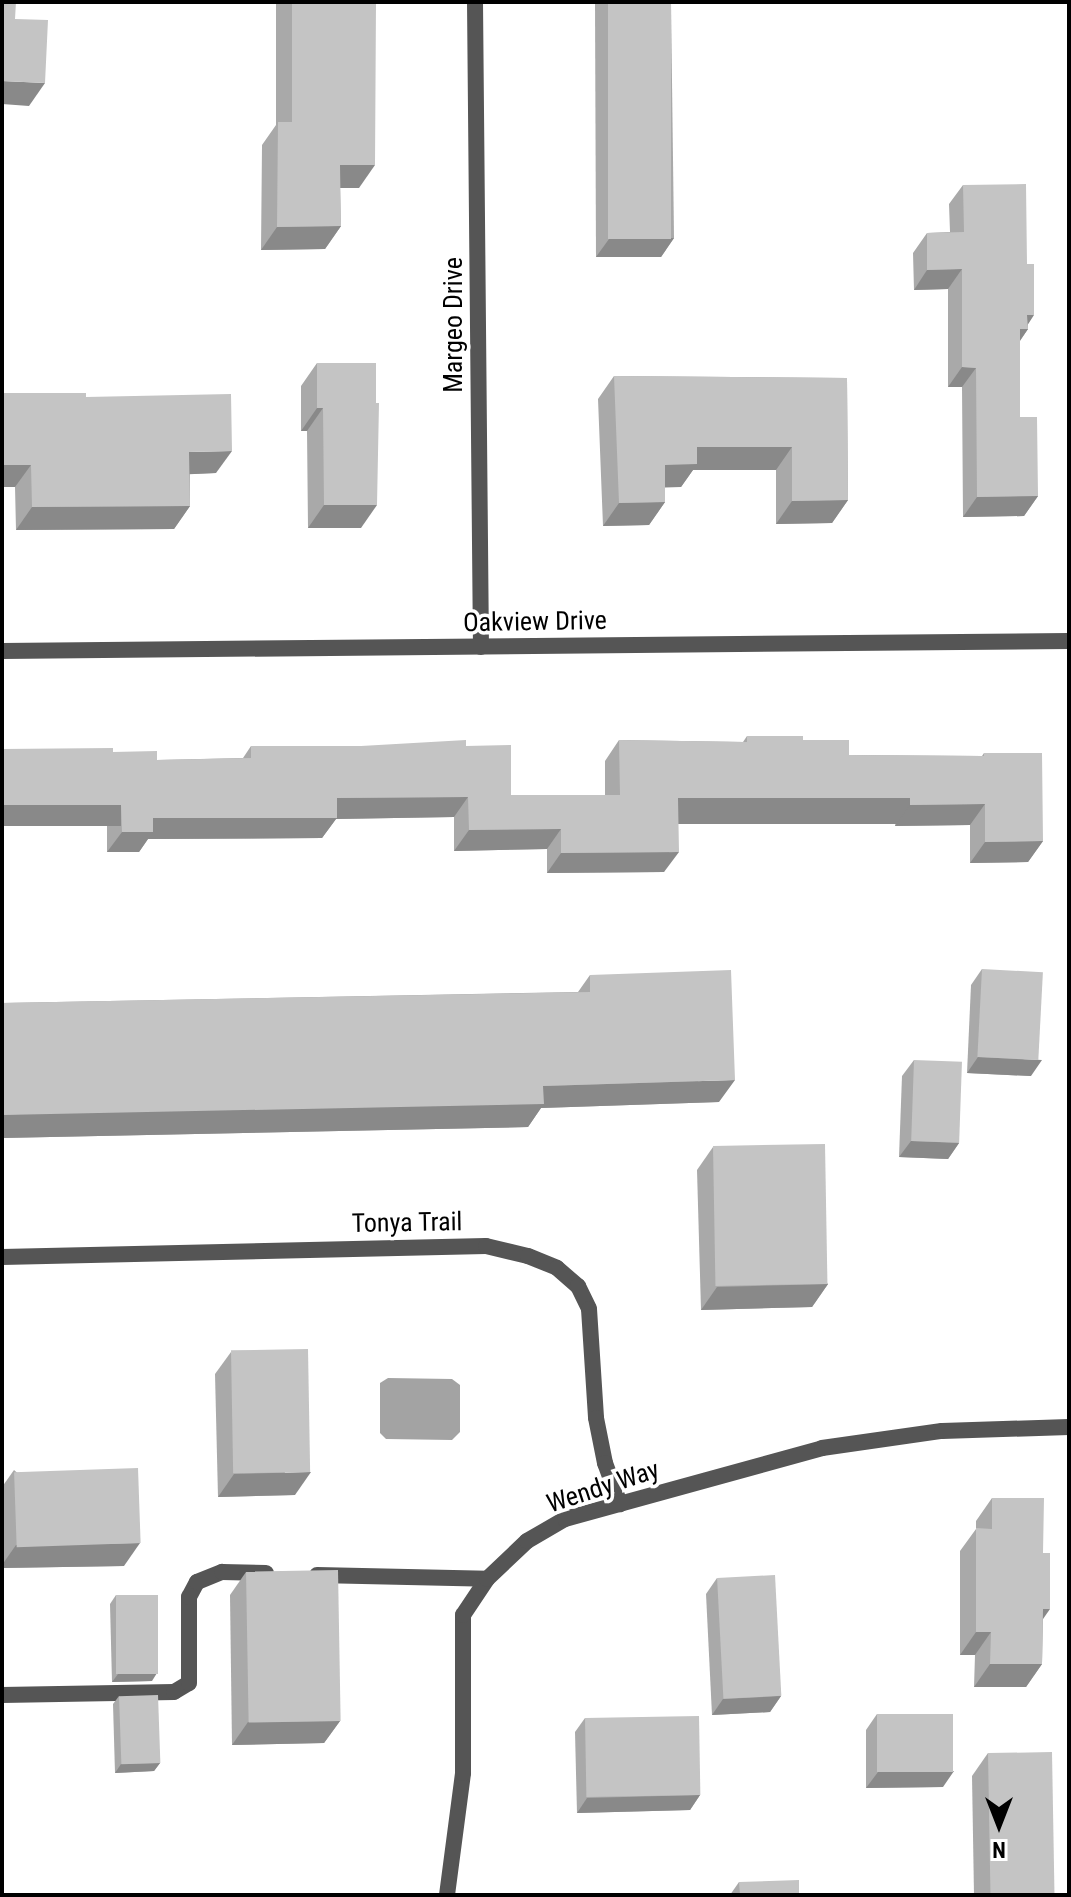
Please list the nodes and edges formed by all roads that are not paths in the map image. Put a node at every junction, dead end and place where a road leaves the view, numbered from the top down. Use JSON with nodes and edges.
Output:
{"nodes":[{"id":1,"x":475,"y":2,"type":"edge"},
{"id":2,"x":1069,"y":641,"type":"edge"},
{"id":3,"x":481,"y":647,"type":"junction"},
{"id":4,"x":2,"y":651,"type":"edge"},
{"id":5,"x":2,"y":1257,"type":"edge"},
{"id":6,"x":1069,"y":1427,"type":"edge"},
{"id":7,"x":620,"y":1504,"type":"junction"},
{"id":8,"x":487,"y":1579,"type":"junction"},
{"id":9,"x":2,"y":1695,"type":"edge"},
{"id":10,"x":447,"y":1895,"type":"edge"}],
"edges":[{"from":1,"to":3,"type":"street","name":"Margeo Drive"},
{"from":2,"to":3,"type":"street","name":"Oakview Drive"},
{"from":3,"to":4,"type":"street","name":"Oakview Drive"},
{"from":5,"to":7,"type":"street","name":"Tonya Trail"},
{"from":6,"to":7,"type":"street","name":"Wendy Way"},
{"from":7,"to":8,"type":"street","name":"Wendy Way"},
{"from":8,"to":9,"type":"street"},
{"from":8,"to":10,"type":"street","name":"Wendy Way"}]}
